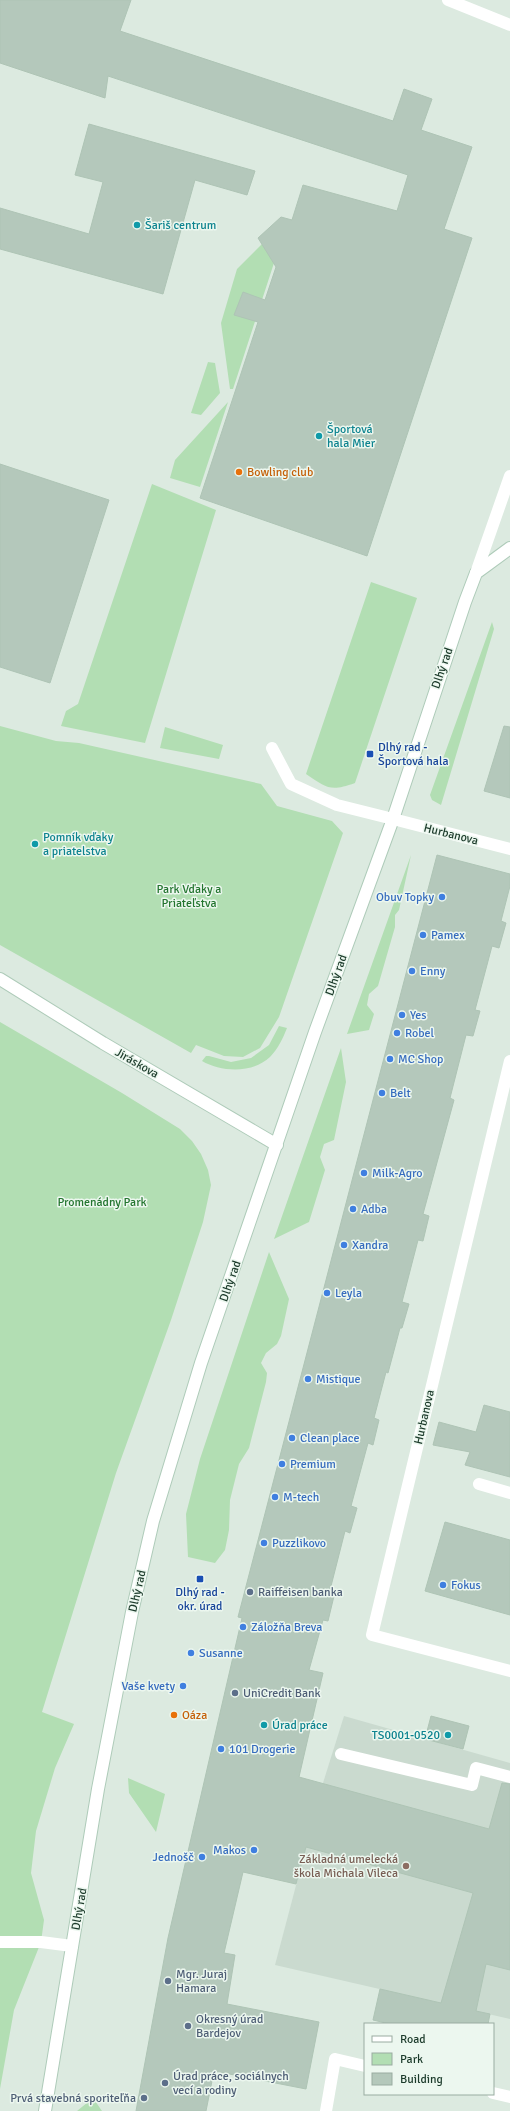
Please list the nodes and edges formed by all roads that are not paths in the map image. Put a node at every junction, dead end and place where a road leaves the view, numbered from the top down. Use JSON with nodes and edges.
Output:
{"nodes":[{"id":1,"x":448,"y":0,"type":"edge"},
{"id":2,"x":510,"y":24,"type":"edge"},
{"id":3,"x":510,"y":476,"type":"edge"},
{"id":4,"x":510,"y":548,"type":"edge"},
{"id":5,"x":476,"y":573,"type":"junction"},
{"id":6,"x":272,"y":748,"type":"dead end"},
{"id":7,"x":393,"y":820,"type":"junction"},
{"id":8,"x":510,"y":849,"type":"edge"},
{"id":9,"x":0,"y":979,"type":"edge"},
{"id":10,"x":510,"y":1061,"type":"edge"},
{"id":11,"x":277,"y":1145,"type":"junction"},
{"id":12,"x":479,"y":1484,"type":"dead end"},
{"id":13,"x":510,"y":1493,"type":"edge"},
{"id":14,"x":510,"y":1670,"type":"edge"},
{"id":15,"x":341,"y":1754,"type":"dead end"},
{"id":16,"x":510,"y":1777,"type":"edge"},
{"id":17,"x":0,"y":1942,"type":"edge"},
{"id":18,"x":72,"y":1946,"type":"junction"},
{"id":19,"x":364,"y":2066,"type":"edge"},
{"id":20,"x":494,"y":2093,"type":"edge"},
{"id":21,"x":510,"y":2097,"type":"edge"},
{"id":22,"x":45,"y":2111,"type":"edge"},
{"id":23,"x":326,"y":2111,"type":"edge"}],
"edges":[{"from":1,"to":2,"type":"street"},
{"from":3,"to":5,"type":"street","name":"Dlhý rad"},
{"from":4,"to":5,"type":"street"},
{"from":5,"to":7,"type":"street","name":"Dlhý rad"},
{"from":6,"to":7,"type":"street","name":"Hurbanova"},
{"from":7,"to":8,"type":"street","name":"Hurbanova"},
{"from":7,"to":11,"type":"street","name":"Dlhý rad"},
{"from":9,"to":11,"type":"street","name":"Jiráskova"},
{"from":10,"to":14,"type":"street","name":"Hurbanova"},
{"from":11,"to":18,"type":"street","name":"Dlhý rad"},
{"from":12,"to":13,"type":"street"},
{"from":15,"to":16,"type":"street"},
{"from":17,"to":18,"type":"street"},
{"from":18,"to":22,"type":"street","name":"Dlhý rad"},
{"from":19,"to":23,"type":"street"},
{"from":20,"to":21,"type":"street"}]}
